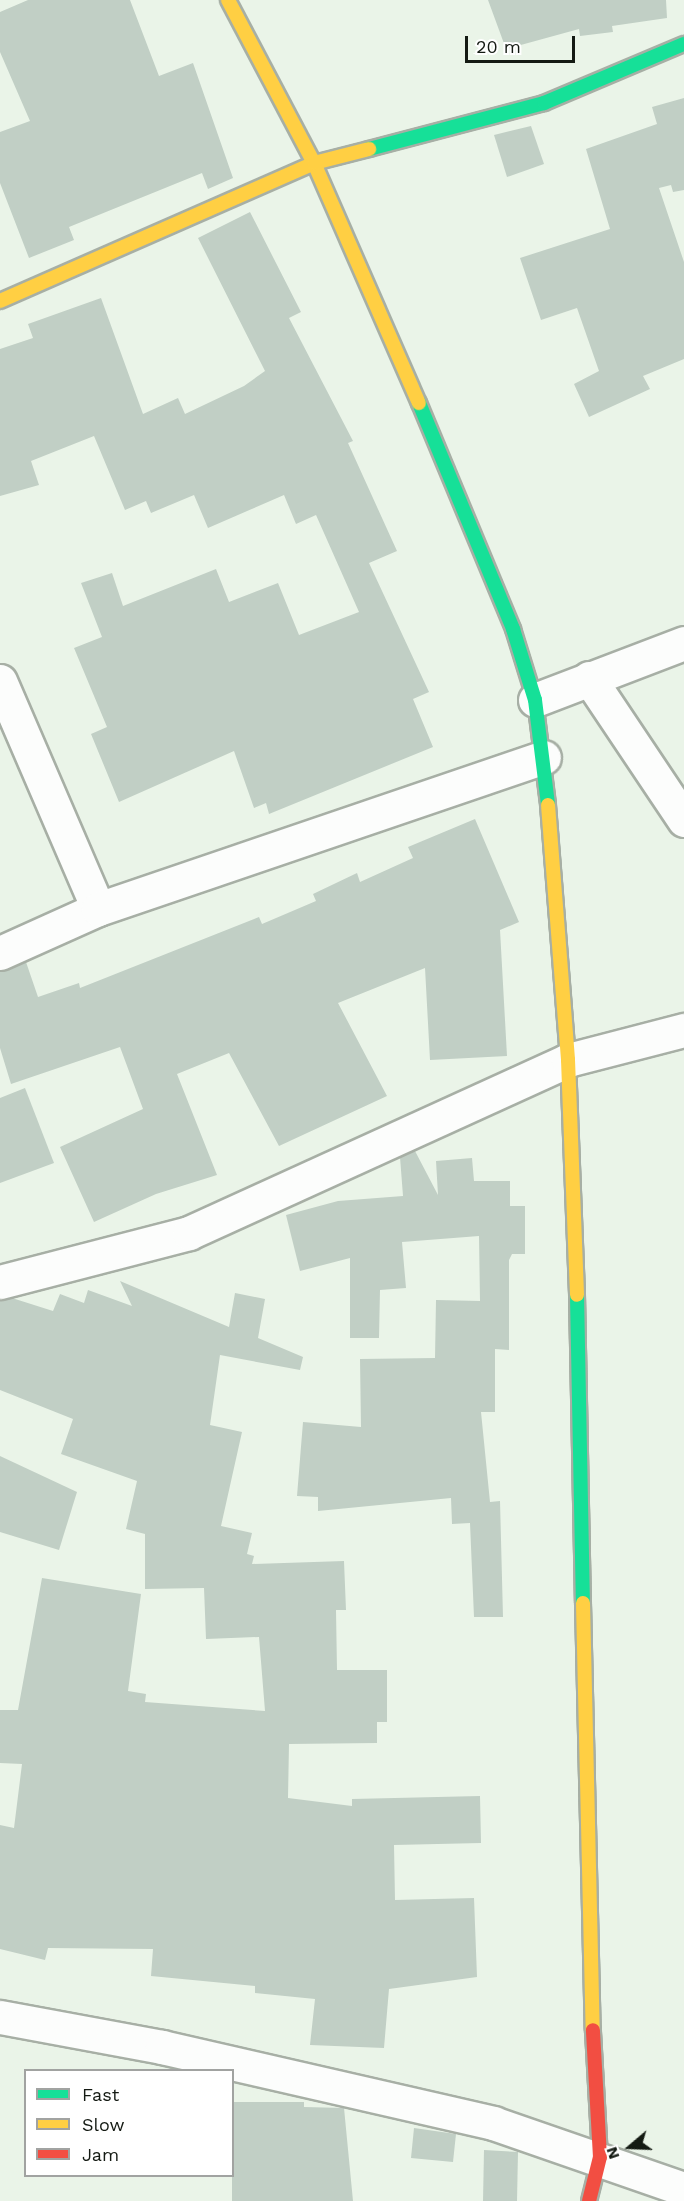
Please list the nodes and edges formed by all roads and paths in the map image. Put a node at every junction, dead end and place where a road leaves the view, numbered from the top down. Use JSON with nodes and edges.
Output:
{"nodes":[{"id":1,"x":228,"y":0,"type":"edge"},
{"id":2,"x":684,"y":44,"type":"edge"},
{"id":3,"x":314,"y":163,"type":"junction"},
{"id":4,"x":0,"y":301,"type":"edge"},
{"id":5,"x":684,"y":643,"type":"edge"},
{"id":6,"x":589,"y":678,"type":"junction"},
{"id":7,"x":0,"y":681,"type":"edge"},
{"id":8,"x":535,"y":700,"type":"junction"},
{"id":9,"x":544,"y":757,"type":"junction"},
{"id":10,"x":684,"y":820,"type":"edge"},
{"id":11,"x":98,"y":909,"type":"junction"},
{"id":12,"x":0,"y":953,"type":"edge"},
{"id":13,"x":684,"y":1030,"type":"edge"},
{"id":14,"x":568,"y":1060,"type":"junction"},
{"id":15,"x":0,"y":1282,"type":"edge"},
{"id":16,"x":0,"y":2017,"type":"edge"},
{"id":17,"x":600,"y":2157,"type":"junction"},
{"id":18,"x":684,"y":2189,"type":"edge"},
{"id":19,"x":589,"y":2201,"type":"edge"}],
"edges":[{"from":1,"to":3,"type":"street"},
{"from":2,"to":3,"type":"street"},
{"from":3,"to":4,"type":"street"},
{"from":3,"to":8,"type":"street"},
{"from":5,"to":6,"type":"street"},
{"from":6,"to":8,"type":"street"},
{"from":6,"to":10,"type":"street"},
{"from":7,"to":11,"type":"street"},
{"from":8,"to":9,"type":"street"},
{"from":9,"to":11,"type":"street"},
{"from":9,"to":14,"type":"street"},
{"from":11,"to":12,"type":"street"},
{"from":13,"to":14,"type":"street"},
{"from":14,"to":15,"type":"street"},
{"from":14,"to":17,"type":"street"},
{"from":16,"to":17,"type":"street"},
{"from":17,"to":18,"type":"street"},
{"from":17,"to":19,"type":"street"}]}
